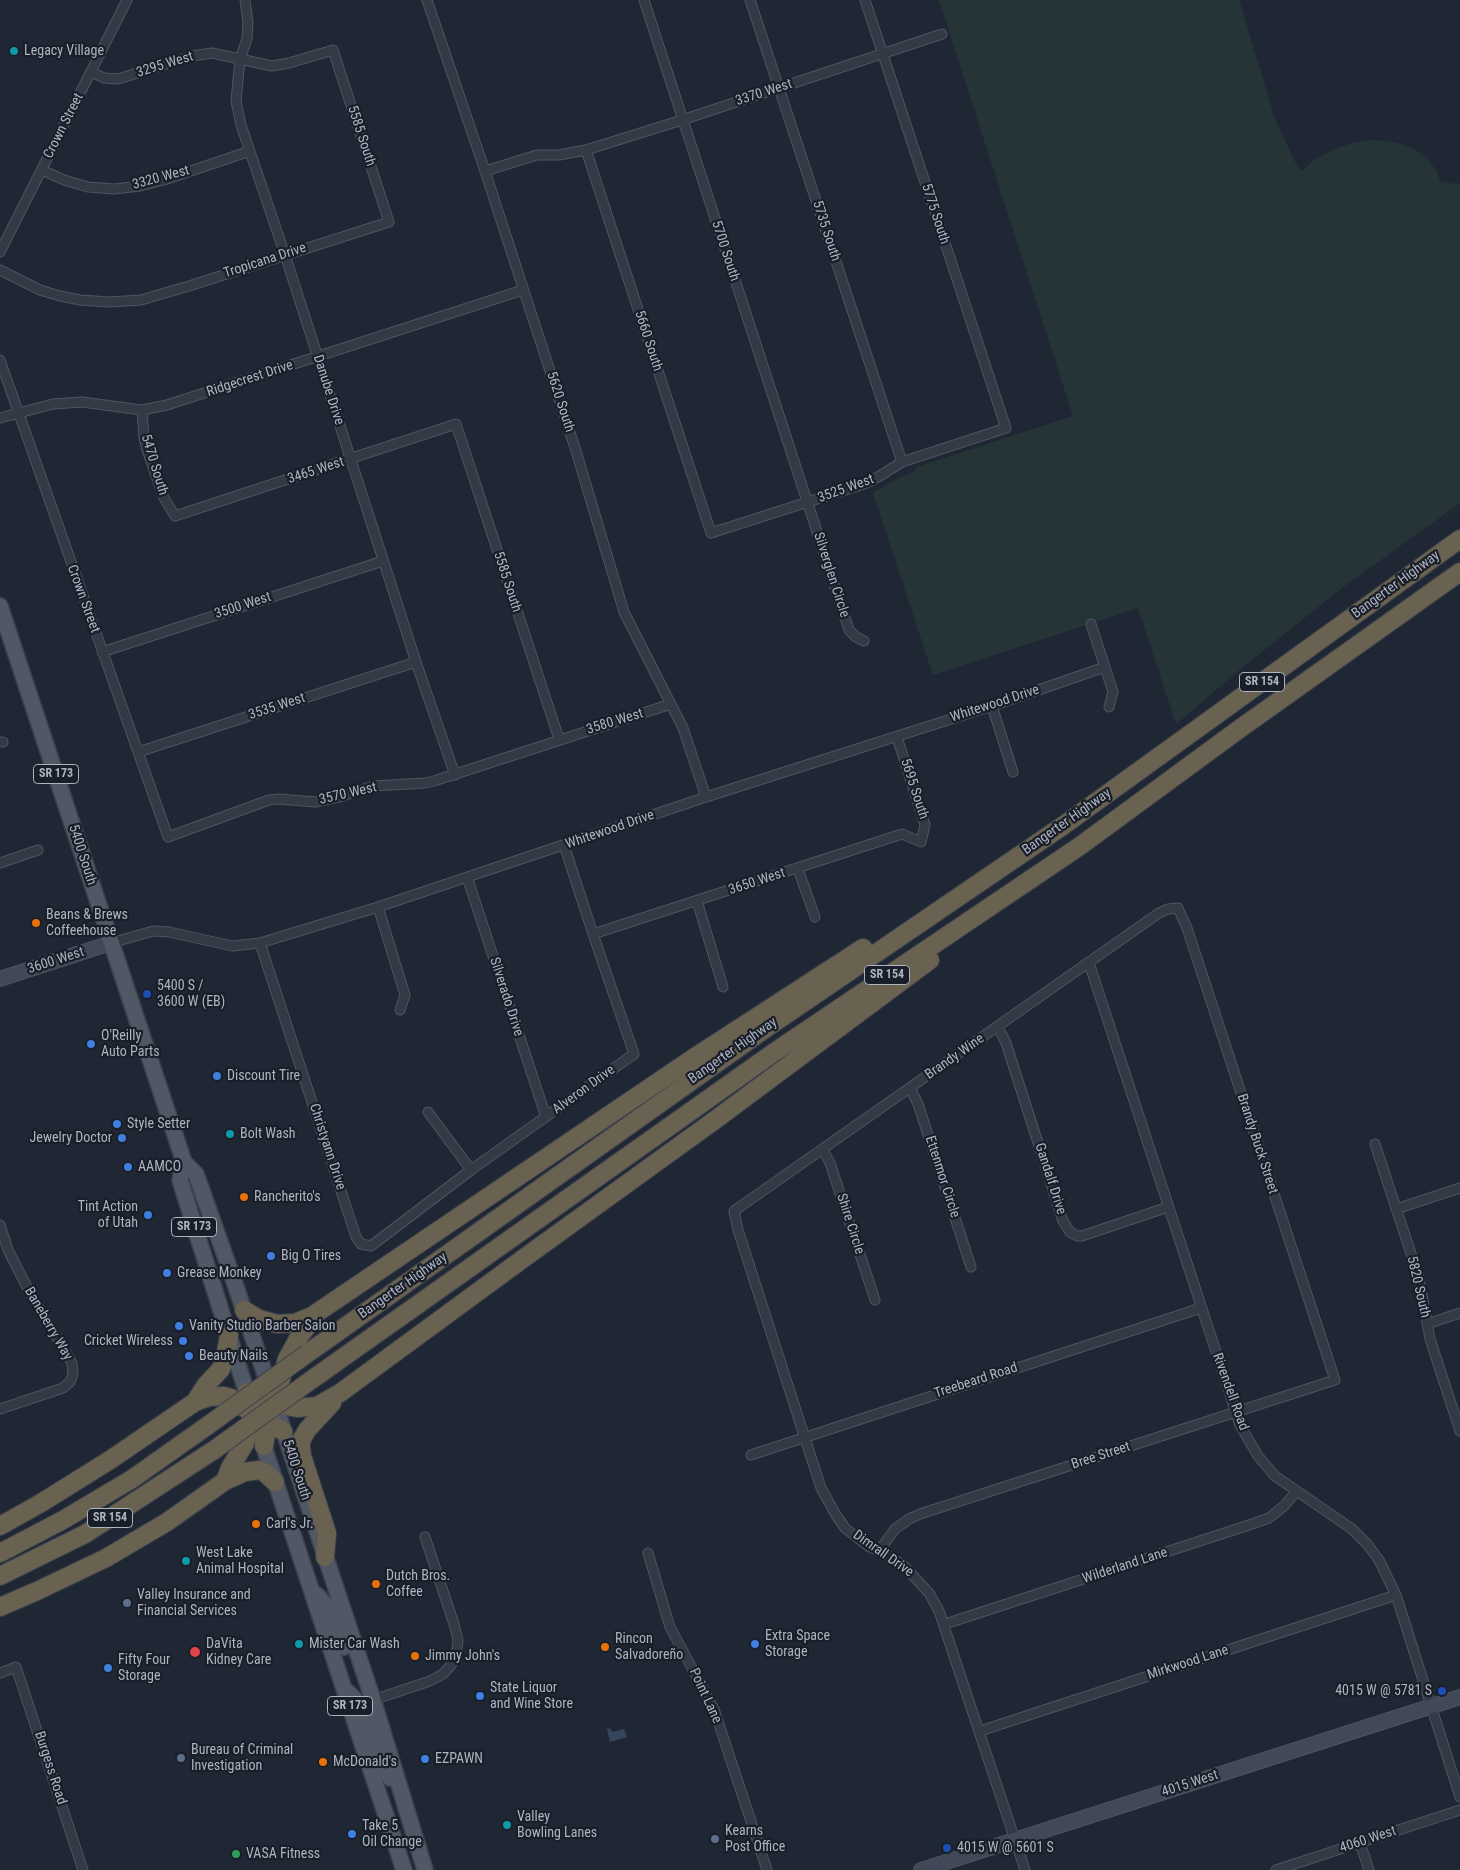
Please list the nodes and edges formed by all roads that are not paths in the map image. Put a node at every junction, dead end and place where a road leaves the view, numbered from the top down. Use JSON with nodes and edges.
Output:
{"nodes":[{"id":1,"x":127,"y":0,"type":"edge"},
{"id":2,"x":245,"y":0,"type":"edge"},
{"id":3,"x":427,"y":0,"type":"edge"},
{"id":4,"x":644,"y":0,"type":"edge"},
{"id":5,"x":750,"y":0,"type":"edge"},
{"id":6,"x":865,"y":0,"type":"edge"},
{"id":7,"x":942,"y":34,"type":"dead end"},
{"id":8,"x":332,"y":50,"type":"joint"},
{"id":9,"x":882,"y":54,"type":"junction"},
{"id":10,"x":240,"y":59,"type":"junction"},
{"id":11,"x":91,"y":72,"type":"junction"},
{"id":12,"x":779,"y":88,"type":"junction"},
{"id":13,"x":682,"y":120,"type":"junction"},
{"id":14,"x":586,"y":150,"type":"junction"},
{"id":15,"x":250,"y":151,"type":"junction"},
{"id":16,"x":42,"y":170,"type":"junction"},
{"id":17,"x":485,"y":171,"type":"junction"},
{"id":18,"x":389,"y":222,"type":"joint"},
{"id":19,"x":0,"y":252,"type":"edge"},
{"id":20,"x":285,"y":255,"type":"junction"},
{"id":21,"x":0,"y":270,"type":"edge"},
{"id":22,"x":523,"y":290,"type":"junction"},
{"id":23,"x":318,"y":358,"type":"junction"},
{"id":24,"x":0,"y":360,"type":"edge"},
{"id":25,"x":142,"y":410,"type":"junction"},
{"id":26,"x":17,"y":412,"type":"junction"},
{"id":27,"x":0,"y":418,"type":"edge"},
{"id":28,"x":456,"y":424,"type":"joint"},
{"id":29,"x":1006,"y":428,"type":"joint"},
{"id":30,"x":351,"y":459,"type":"junction"},
{"id":31,"x":902,"y":462,"type":"junction"},
{"id":32,"x":807,"y":502,"type":"junction"},
{"id":33,"x":175,"y":516,"type":"joint"},
{"id":34,"x":711,"y":533,"type":"joint"},
{"id":35,"x":1460,"y":539,"type":"edge"},
{"id":36,"x":383,"y":561,"type":"junction"},
{"id":37,"x":1460,"y":572,"type":"edge"},
{"id":38,"x":0,"y":606,"type":"edge"},
{"id":39,"x":1091,"y":624,"type":"dead end"},
{"id":40,"x":864,"y":641,"type":"dead end"},
{"id":41,"x":102,"y":652,"type":"junction"},
{"id":42,"x":416,"y":662,"type":"junction"},
{"id":43,"x":1104,"y":667,"type":"junction"},
{"id":44,"x":671,"y":704,"type":"junction"},
{"id":45,"x":992,"y":706,"type":"junction"},
{"id":46,"x":1109,"y":707,"type":"dead end"},
{"id":47,"x":897,"y":736,"type":"junction"},
{"id":48,"x":559,"y":740,"type":"junction"},
{"id":49,"x":138,"y":752,"type":"junction"},
{"id":50,"x":1013,"y":772,"type":"dead end"},
{"id":51,"x":455,"y":775,"type":"junction"},
{"id":52,"x":706,"y":797,"type":"junction"},
{"id":53,"x":1064,"y":825,"type":"junction"},
{"id":54,"x":168,"y":837,"type":"joint"},
{"id":55,"x":920,"y":842,"type":"joint"},
{"id":56,"x":564,"y":845,"type":"junction"},
{"id":57,"x":1080,"y":846,"type":"junction"},
{"id":58,"x":38,"y":850,"type":"dead end"},
{"id":59,"x":0,"y":863,"type":"edge"},
{"id":60,"x":798,"y":869,"type":"junction"},
{"id":61,"x":466,"y":877,"type":"junction"},
{"id":62,"x":697,"y":901,"type":"junction"},
{"id":63,"x":378,"y":906,"type":"junction"},
{"id":64,"x":1178,"y":908,"type":"joint"},
{"id":65,"x":815,"y":917,"type":"dead end"},
{"id":66,"x":593,"y":934,"type":"junction"},
{"id":67,"x":111,"y":943,"type":"junction"},
{"id":68,"x":260,"y":943,"type":"junction"},
{"id":69,"x":1089,"y":963,"type":"junction"},
{"id":70,"x":0,"y":979,"type":"edge"},
{"id":71,"x":723,"y":987,"type":"dead end"},
{"id":72,"x":400,"y":1010,"type":"dead end"},
{"id":73,"x":998,"y":1027,"type":"junction"},
{"id":74,"x":910,"y":1088,"type":"junction"},
{"id":75,"x":428,"y":1112,"type":"dead end"},
{"id":76,"x":546,"y":1117,"type":"junction"},
{"id":77,"x":1375,"y":1144,"type":"dead end"},
{"id":78,"x":822,"y":1150,"type":"junction"},
{"id":79,"x":184,"y":1162,"type":"junction"},
{"id":80,"x":471,"y":1170,"type":"junction"},
{"id":81,"x":1460,"y":1188,"type":"edge"},
{"id":82,"x":1168,"y":1207,"type":"junction"},
{"id":83,"x":1396,"y":1209,"type":"junction"},
{"id":84,"x":734,"y":1211,"type":"joint"},
{"id":85,"x":0,"y":1225,"type":"edge"},
{"id":86,"x":356,"y":1238,"type":"joint"},
{"id":87,"x":971,"y":1267,"type":"dead end"},
{"id":88,"x":874,"y":1300,"type":"dead end"},
{"id":89,"x":1201,"y":1308,"type":"junction"},
{"id":90,"x":244,"y":1310,"type":"junction"},
{"id":91,"x":320,"y":1312,"type":"junction"},
{"id":92,"x":1460,"y":1313,"type":"edge"},
{"id":93,"x":1427,"y":1324,"type":"junction"},
{"id":94,"x":228,"y":1334,"type":"junction"},
{"id":95,"x":1335,"y":1380,"type":"joint"},
{"id":96,"x":340,"y":1393,"type":"junction"},
{"id":97,"x":262,"y":1394,"type":"junction"},
{"id":98,"x":195,"y":1402,"type":"junction"},
{"id":99,"x":0,"y":1409,"type":"edge"},
{"id":100,"x":1235,"y":1412,"type":"junction"},
{"id":101,"x":268,"y":1423,"type":"junction"},
{"id":102,"x":1460,"y":1431,"type":"edge"},
{"id":103,"x":805,"y":1437,"type":"junction"},
{"id":104,"x":264,"y":1446,"type":"joint"},
{"id":105,"x":751,"y":1455,"type":"dead end"},
{"id":106,"x":225,"y":1481,"type":"junction"},
{"id":107,"x":275,"y":1482,"type":"junction"},
{"id":108,"x":1296,"y":1492,"type":"junction"},
{"id":109,"x":0,"y":1526,"type":"edge"},
{"id":110,"x":425,"y":1537,"type":"dead end"},
{"id":111,"x":879,"y":1551,"type":"junction"},
{"id":112,"x":0,"y":1553,"type":"edge"},
{"id":113,"x":648,"y":1553,"type":"dead end"},
{"id":114,"x":325,"y":1557,"type":"junction"},
{"id":115,"x":0,"y":1576,"type":"edge"},
{"id":116,"x":310,"y":1588,"type":"junction"},
{"id":117,"x":1396,"y":1595,"type":"junction"},
{"id":118,"x":0,"y":1607,"type":"edge"},
{"id":119,"x":945,"y":1624,"type":"junction"},
{"id":120,"x":0,"y":1673,"type":"edge"},
{"id":121,"x":344,"y":1688,"type":"junction"},
{"id":122,"x":1460,"y":1697,"type":"edge"},
{"id":123,"x":373,"y":1700,"type":"junction"},
{"id":124,"x":1431,"y":1707,"type":"junction"},
{"id":125,"x":980,"y":1731,"type":"junction"},
{"id":126,"x":1460,"y":1797,"type":"edge"},
{"id":127,"x":405,"y":1803,"type":"junction"},
{"id":128,"x":1460,"y":1810,"type":"edge"},
{"id":129,"x":1015,"y":1840,"type":"junction"},
{"id":130,"x":1360,"y":1843,"type":"junction"},
{"id":131,"x":83,"y":1870,"type":"edge"},
{"id":132,"x":404,"y":1870,"type":"edge"},
{"id":133,"x":425,"y":1870,"type":"edge"},
{"id":134,"x":767,"y":1870,"type":"edge"},
{"id":135,"x":920,"y":1870,"type":"edge"},
{"id":136,"x":1025,"y":1870,"type":"edge"},
{"id":137,"x":1276,"y":1870,"type":"edge"},
{"id":138,"x":1369,"y":1870,"type":"edge"}],
"edges":[{"from":1,"to":11,"type":"street","name":"Crown Street"},
{"from":2,"to":10,"type":"street","name":"Danube Drive"},
{"from":3,"to":17,"type":"street","name":"5620 South"},
{"from":4,"to":13,"type":"street","name":"5700 South"},
{"from":5,"to":12,"type":"street","name":"5735 South"},
{"from":6,"to":9,"type":"street","name":"5775 South"},
{"from":7,"to":9,"type":"street","name":"3370 West"},
{"from":8,"to":10,"type":"street","name":"3295 West"},
{"from":8,"to":18,"type":"street","name":"5585 South"},
{"from":9,"to":12,"type":"street","name":"3370 West"},
{"from":9,"to":29,"type":"street","name":"5775 South"},
{"from":10,"to":11,"type":"street","name":"3295 West"},
{"from":10,"to":15,"type":"street","name":"Danube Drive"},
{"from":11,"to":16,"type":"street","name":"Crown Street"},
{"from":12,"to":13,"type":"street","name":"3370 West"},
{"from":12,"to":31,"type":"street","name":"5735 South"},
{"from":13,"to":14,"type":"street","name":"3370 West"},
{"from":13,"to":32,"type":"street","name":"5700 South"},
{"from":14,"to":17,"type":"street","name":"3370 West"},
{"from":14,"to":34,"type":"street","name":"5660 South"},
{"from":15,"to":16,"type":"street","name":"3320 West"},
{"from":15,"to":20,"type":"street","name":"Danube Drive"},
{"from":16,"to":19,"type":"street","name":"Crown Street"},
{"from":17,"to":22,"type":"street","name":"5620 South"},
{"from":18,"to":20,"type":"street","name":"Tropicana Drive"},
{"from":20,"to":21,"type":"street","name":"Tropicana Drive"},
{"from":20,"to":23,"type":"street","name":"Danube Drive"},
{"from":22,"to":23,"type":"street","name":"Ridgecrest Drive"},
{"from":22,"to":44,"type":"street","name":"5620 South"},
{"from":23,"to":25,"type":"street","name":"Ridgecrest Drive"},
{"from":23,"to":30,"type":"street","name":"Danube Drive"},
{"from":24,"to":26,"type":"street","name":"Crown Street"},
{"from":25,"to":26,"type":"street","name":"Ridgecrest Drive"},
{"from":25,"to":33,"type":"street","name":"5470 South"},
{"from":26,"to":27,"type":"street","name":"Ridgecrest Drive"},
{"from":26,"to":41,"type":"street","name":"Crown Street"},
{"from":28,"to":30,"type":"street","name":"3465 West"},
{"from":28,"to":48,"type":"street","name":"5585 South"},
{"from":29,"to":31,"type":"street","name":"3525 West"},
{"from":30,"to":33,"type":"street","name":"3465 West"},
{"from":30,"to":36,"type":"street","name":"Danube Drive"},
{"from":31,"to":32,"type":"street","name":"3525 West"},
{"from":32,"to":34,"type":"street","name":"3525 West"},
{"from":32,"to":40,"type":"street","name":"Silverglen Circle"},
{"from":35,"to":53,"type":"highway","name":"Bangerter Highway","number":"SR 154"},
{"from":36,"to":41,"type":"street","name":"3500 West"},
{"from":36,"to":42,"type":"street","name":"Danube Drive"},
{"from":37,"to":57,"type":"highway","name":"Bangerter Highway","number":"SR 154"},
{"from":38,"to":67,"type":"main road","name":"5400 South","number":"SR 173"},
{"from":39,"to":43,"type":"street"},
{"from":41,"to":49,"type":"street","name":"Crown Street"},
{"from":42,"to":49,"type":"street","name":"3535 West"},
{"from":42,"to":51,"type":"street","name":"Danube Drive"},
{"from":43,"to":45,"type":"street","name":"Whitewood Drive"},
{"from":43,"to":46,"type":"street"},
{"from":44,"to":48,"type":"street","name":"3580 West"},
{"from":44,"to":52,"type":"street","name":"5620 South"},
{"from":45,"to":47,"type":"street","name":"Whitewood Drive"},
{"from":45,"to":50,"type":"street"},
{"from":47,"to":52,"type":"street","name":"Whitewood Drive"},
{"from":47,"to":55,"type":"street","name":"5695 South"},
{"from":48,"to":51,"type":"street","name":"3570 West"},
{"from":49,"to":54,"type":"street","name":"Crown Street"},
{"from":51,"to":54,"type":"street","name":"3570 West"},
{"from":52,"to":56,"type":"street","name":"Whitewood Drive"},
{"from":53,"to":91,"type":"highway"},
{"from":53,"to":112,"type":"highway","name":"Bangerter Highway","number":"SR 154","bridge":true},
{"from":55,"to":60,"type":"street","name":"3650 West"},
{"from":56,"to":61,"type":"street","name":"Whitewood Drive"},
{"from":56,"to":66,"type":"street","name":"Alveron Drive"},
{"from":57,"to":96,"type":"highway"},
{"from":57,"to":115,"type":"highway","name":"Bangerter Highway","number":"SR 154","bridge":true},
{"from":58,"to":59,"type":"street"},
{"from":60,"to":62,"type":"street","name":"3650 West"},
{"from":60,"to":65,"type":"street"},
{"from":61,"to":63,"type":"street","name":"Whitewood Drive"},
{"from":61,"to":76,"type":"street","name":"Silverado Drive"},
{"from":62,"to":66,"type":"street","name":"3650 West"},
{"from":62,"to":71,"type":"street"},
{"from":63,"to":68,"type":"street","name":"Whitewood Drive"},
{"from":63,"to":72,"type":"street"},
{"from":64,"to":69,"type":"street","name":"Brandy Wine"},
{"from":64,"to":95,"type":"street","name":"Brandy Buck Street"},
{"from":66,"to":76,"type":"street","name":"Alveron Drive"},
{"from":67,"to":68,"type":"street","name":"Whitewood Drive"},
{"from":67,"to":70,"type":"street","name":"3600 West"},
{"from":67,"to":79,"type":"main road","name":"5400 South","number":"SR 173"},
{"from":68,"to":86,"type":"street","name":"Christyann Drive"},
{"from":69,"to":73,"type":"street","name":"Brandy Wine"},
{"from":69,"to":82,"type":"street","name":"Rivendell Road"},
{"from":73,"to":74,"type":"street","name":"Brandy Wine"},
{"from":73,"to":82,"type":"street","name":"Gandalf Drive"},
{"from":74,"to":78,"type":"street","name":"Brandy Wine"},
{"from":74,"to":87,"type":"street","name":"Ettenmor Circle"},
{"from":75,"to":80,"type":"street"},
{"from":76,"to":80,"type":"street","name":"Alveron Drive"},
{"from":77,"to":83,"type":"street","name":"5820 South"},
{"from":78,"to":84,"type":"street","name":"Brandy Wine"},
{"from":78,"to":88,"type":"street","name":"Shire Circle"},
{"from":79,"to":90,"type":"main road","name":"5400 South","number":"SR 173"},
{"from":79,"to":94,"type":"main road","name":"5400 South","number":"SR 173"},
{"from":80,"to":86,"type":"street","name":"Alveron Drive"},
{"from":81,"to":83,"type":"street"},
{"from":82,"to":89,"type":"street","name":"Rivendell Road"},
{"from":83,"to":93,"type":"street","name":"5820 South"},
{"from":84,"to":103,"type":"street","name":"Dimrall Drive"},
{"from":85,"to":99,"type":"street","name":"Baneberry Way"},
{"from":89,"to":100,"type":"street","name":"Rivendell Road"},
{"from":89,"to":103,"type":"street","name":"Treebeard Road"},
{"from":90,"to":91,"type":"highway"},
{"from":90,"to":97,"type":"main road","name":"5400 South","number":"SR 173"},
{"from":91,"to":97,"type":"highway"},
{"from":92,"to":93,"type":"street"},
{"from":93,"to":102,"type":"street","name":"5820 South"},
{"from":94,"to":97,"type":"main road","name":"5400 South","number":"SR 173"},
{"from":94,"to":98,"type":"highway"},
{"from":95,"to":100,"type":"street","name":"Bree Street"},
{"from":96,"to":97,"type":"highway"},
{"from":96,"to":114,"type":"highway"},
{"from":97,"to":101,"type":"highway"},
{"from":97,"to":101,"type":"main road","name":"5400 South","number":"SR 173"},
{"from":98,"to":101,"type":"highway"},
{"from":98,"to":109,"type":"highway"},
{"from":100,"to":108,"type":"street","name":"Rivendell Road"},
{"from":100,"to":111,"type":"street","name":"Bree Street"},
{"from":101,"to":104,"type":"highway"},
{"from":101,"to":106,"type":"highway"},
{"from":101,"to":114,"type":"main road","name":"5400 South","number":"SR 173"},
{"from":103,"to":105,"type":"street","name":"Treebeard Road"},
{"from":103,"to":111,"type":"street","name":"Dimrall Drive"},
{"from":104,"to":107,"type":"main road","name":"5400 South","number":"SR 173"},
{"from":106,"to":107,"type":"highway"},
{"from":106,"to":118,"type":"highway"},
{"from":107,"to":116,"type":"main road","name":"5400 South","number":"SR 173"},
{"from":108,"to":117,"type":"street","name":"Rivendell Road"},
{"from":108,"to":119,"type":"street","name":"Wilderland Lane"},
{"from":110,"to":123,"type":"street"},
{"from":111,"to":119,"type":"street","name":"Dimrall Drive"},
{"from":113,"to":134,"type":"street","name":"Point Lane"},
{"from":114,"to":123,"type":"main road","name":"5400 South","number":"SR 173"},
{"from":116,"to":121,"type":"main road","name":"5400 South","number":"SR 173"},
{"from":116,"to":123,"type":"main road"},
{"from":117,"to":124,"type":"street","name":"Rivendell Road"},
{"from":117,"to":125,"type":"street","name":"Mirkwood Lane"},
{"from":119,"to":125,"type":"street","name":"Dimrall Drive"},
{"from":120,"to":131,"type":"street","name":"Burgess Road"},
{"from":121,"to":127,"type":"main road"},
{"from":121,"to":132,"type":"main road","name":"5400 South","number":"SR 173"},
{"from":122,"to":124,"type":"street","name":"4015 West"},
{"from":123,"to":127,"type":"main road","name":"5400 South","number":"SR 173"},
{"from":124,"to":126,"type":"street","name":"Rivendell Road"},
{"from":124,"to":129,"type":"street","name":"4015 West"},
{"from":125,"to":129,"type":"street","name":"Dimrall Drive"},
{"from":127,"to":133,"type":"main road","name":"5400 South","number":"SR 173"},
{"from":128,"to":130,"type":"street","name":"4060 West"},
{"from":129,"to":135,"type":"street","name":"4015 West"},
{"from":129,"to":136,"type":"street","name":"Dimrall Drive"},
{"from":130,"to":137,"type":"street","name":"4060 West"},
{"from":130,"to":138,"type":"street"}]}
